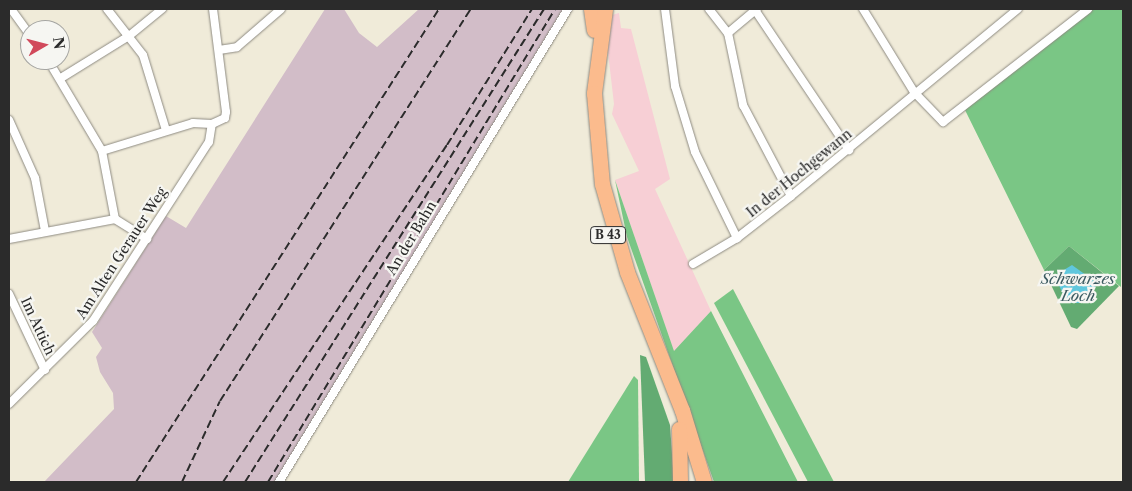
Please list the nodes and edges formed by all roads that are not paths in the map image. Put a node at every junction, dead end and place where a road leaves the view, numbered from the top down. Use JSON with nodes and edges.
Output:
{"nodes":[{"id":1,"x":11,"y":9,"type":"edge"},
{"id":2,"x":107,"y":9,"type":"edge"},
{"id":3,"x":162,"y":9,"type":"edge"},
{"id":4,"x":213,"y":9,"type":"edge"},
{"id":5,"x":281,"y":9,"type":"edge"},
{"id":6,"x":568,"y":9,"type":"edge"},
{"id":7,"x":591,"y":9,"type":"edge"},
{"id":8,"x":598,"y":9,"type":"edge"},
{"id":9,"x":605,"y":9,"type":"edge"},
{"id":10,"x":665,"y":9,"type":"edge"},
{"id":11,"x":709,"y":9,"type":"edge"},
{"id":12,"x":862,"y":9,"type":"edge"},
{"id":13,"x":1018,"y":9,"type":"edge"},
{"id":14,"x":1088,"y":9,"type":"edge"},
{"id":15,"x":756,"y":10,"type":"edge"},
{"id":16,"x":20,"y":21,"type":"edge"},
{"id":17,"x":594,"y":30,"type":"junction"},
{"id":18,"x":728,"y":33,"type":"junction"},
{"id":19,"x":129,"y":36,"type":"junction"},
{"id":20,"x":219,"y":50,"type":"junction"},
{"id":21,"x":55,"y":70,"type":"edge"},
{"id":22,"x":61,"y":78,"type":"junction"},
{"id":23,"x":914,"y":92,"type":"junction"},
{"id":24,"x":9,"y":120,"type":"edge"},
{"id":25,"x":212,"y":124,"type":"junction"},
{"id":26,"x":166,"y":130,"type":"junction"},
{"id":27,"x":849,"y":150,"type":"junction"},
{"id":28,"x":102,"y":151,"type":"junction"},
{"id":29,"x":791,"y":196,"type":"junction"},
{"id":30,"x":115,"y":219,"type":"junction"},
{"id":31,"x":45,"y":231,"type":"junction"},
{"id":32,"x":737,"y":238,"type":"junction"},
{"id":33,"x":9,"y":239,"type":"edge"},
{"id":34,"x":147,"y":239,"type":"junction"},
{"id":35,"x":693,"y":264,"type":"dead end"},
{"id":36,"x":9,"y":294,"type":"edge"},
{"id":37,"x":45,"y":370,"type":"junction"},
{"id":38,"x":9,"y":404,"type":"edge"},
{"id":39,"x":679,"y":430,"type":"junction"},
{"id":40,"x":279,"y":482,"type":"edge"},
{"id":41,"x":680,"y":482,"type":"edge"},
{"id":42,"x":694,"y":482,"type":"edge"},
{"id":43,"x":704,"y":482,"type":"edge"}],
"edges":[{"from":1,"to":16,"type":"street"},
{"from":2,"to":19,"type":"street"},
{"from":3,"to":19,"type":"street"},
{"from":4,"to":20,"type":"street"},
{"from":5,"to":20,"type":"street"},
{"from":6,"to":40,"type":"street","name":"An der Bahn"},
{"from":7,"to":17,"type":"highway"},
{"from":8,"to":17,"type":"highway","number":"B 43"},
{"from":9,"to":43,"type":"highway","number":"B 43"},
{"from":10,"to":32,"type":"street"},
{"from":11,"to":18,"type":"street"},
{"from":12,"to":23,"type":"street"},
{"from":13,"to":23,"type":"street","name":"In der Hochgewann"},
{"from":14,"to":23,"type":"street"},
{"from":15,"to":18,"type":"street"},
{"from":15,"to":27,"type":"street"},
{"from":17,"to":39,"type":"highway","number":"B 43"},
{"from":18,"to":29,"type":"street"},
{"from":19,"to":22,"type":"street"},
{"from":19,"to":26,"type":"street"},
{"from":20,"to":25,"type":"street"},
{"from":21,"to":22,"type":"street"},
{"from":22,"to":28,"type":"street"},
{"from":23,"to":27,"type":"street","name":"In der Hochgewann"},
{"from":24,"to":31,"type":"street"},
{"from":25,"to":26,"type":"street"},
{"from":25,"to":34,"type":"street","name":"Am Alten Gerauer Weg"},
{"from":26,"to":28,"type":"street"},
{"from":27,"to":29,"type":"street","name":"In der Hochgewann"},
{"from":28,"to":30,"type":"street"},
{"from":29,"to":32,"type":"street","name":"In der Hochgewann"},
{"from":30,"to":31,"type":"street"},
{"from":30,"to":34,"type":"street"},
{"from":31,"to":33,"type":"street"},
{"from":32,"to":35,"type":"street","name":"In der Hochgewann"},
{"from":34,"to":37,"type":"street","name":"Am Alten Gerauer Weg"},
{"from":36,"to":37,"type":"street","name":"Im Attich"},
{"from":37,"to":38,"type":"street","name":"Am Alten Gerauer Weg"},
{"from":39,"to":41,"type":"highway"},
{"from":39,"to":42,"type":"highway","number":"B 43"}]}
